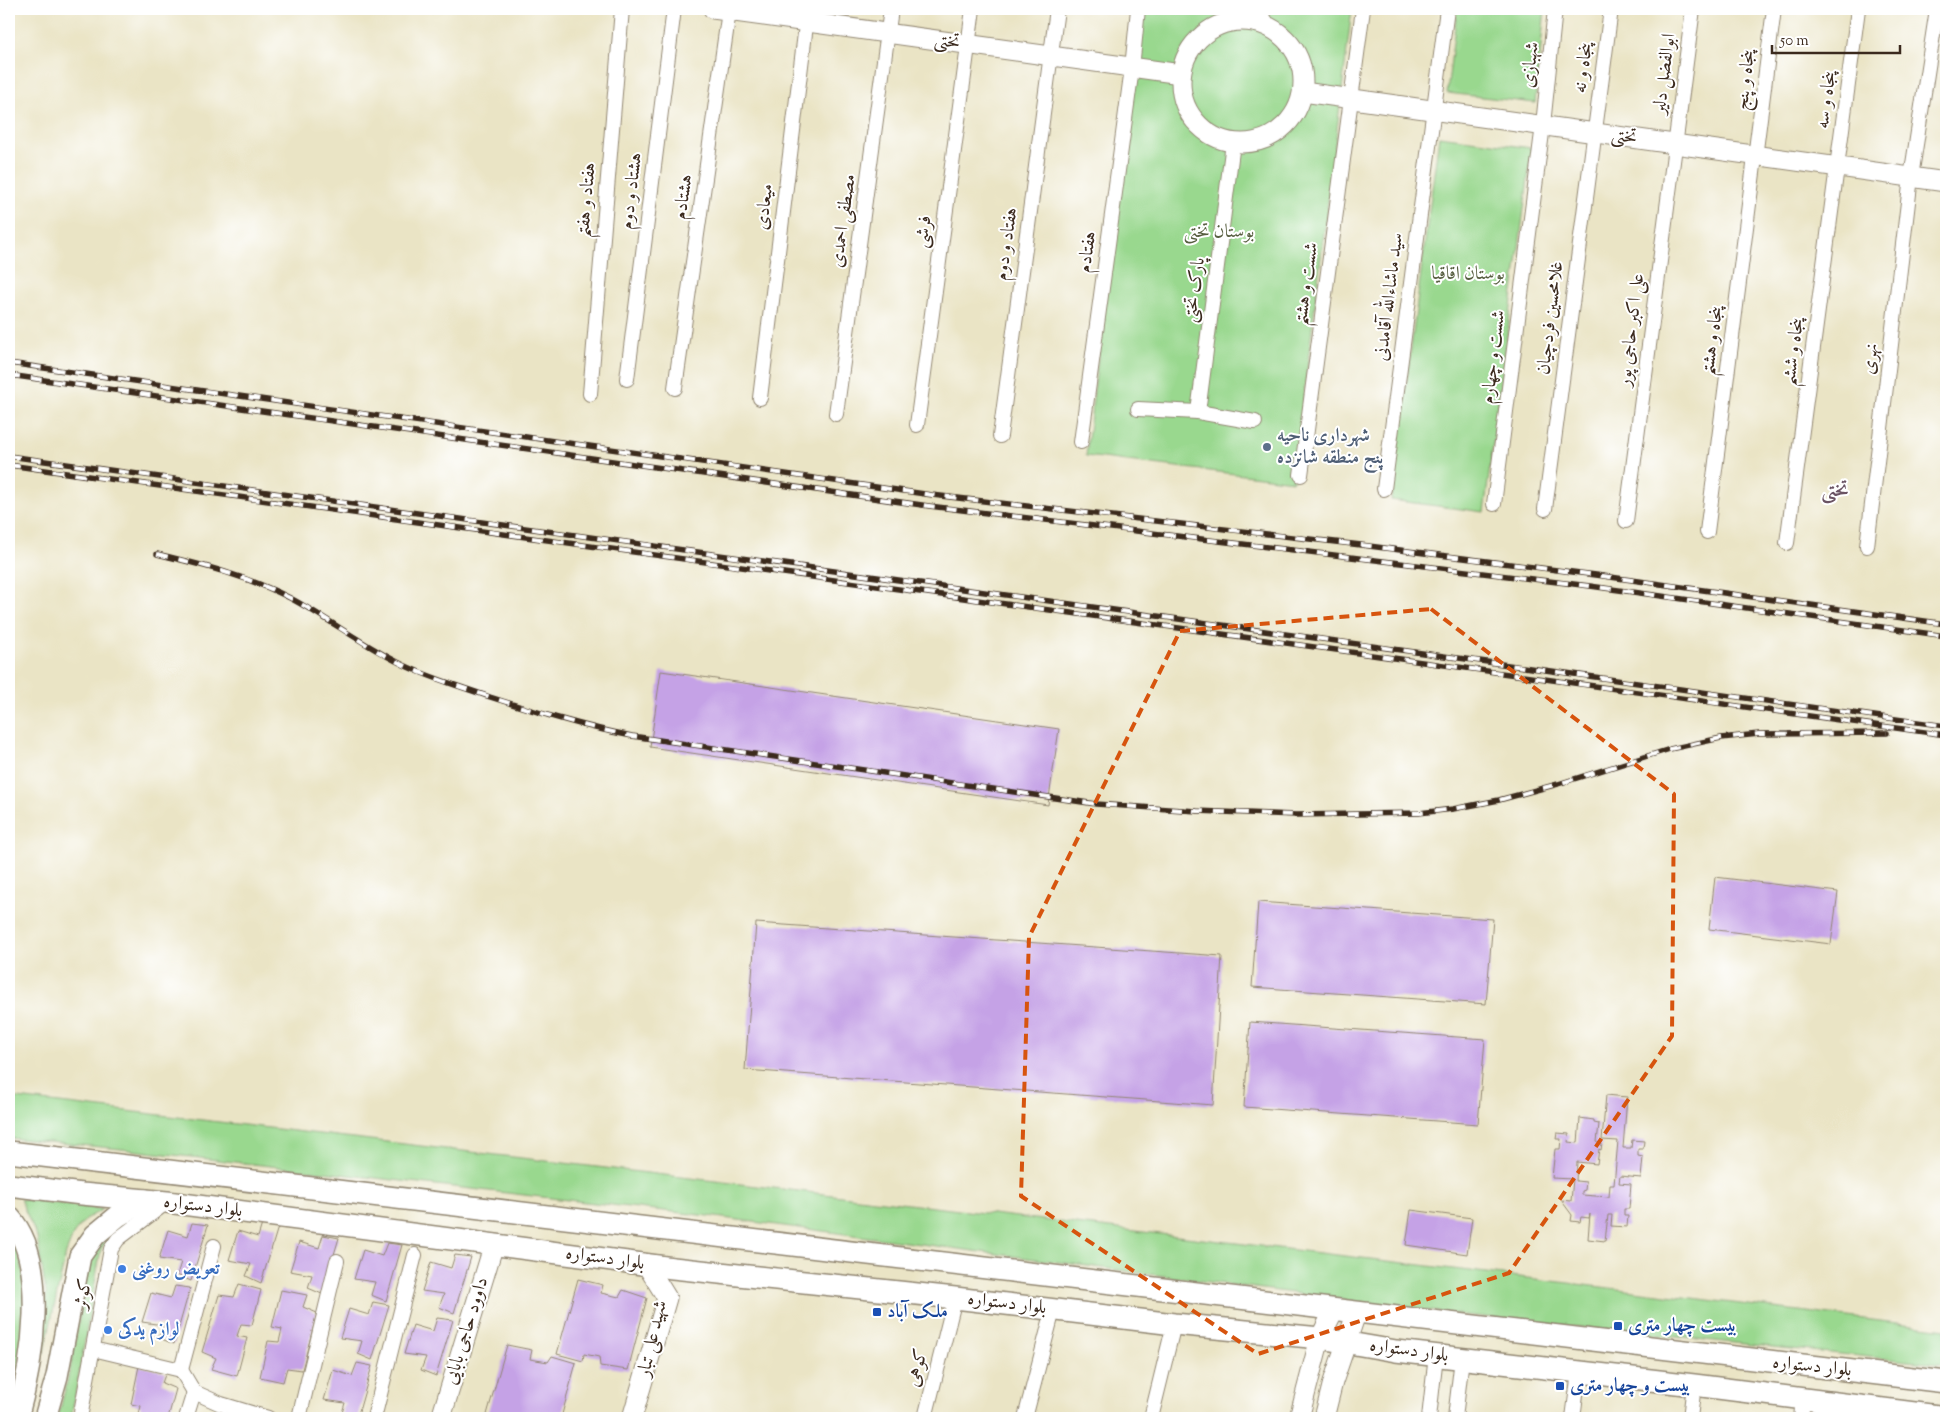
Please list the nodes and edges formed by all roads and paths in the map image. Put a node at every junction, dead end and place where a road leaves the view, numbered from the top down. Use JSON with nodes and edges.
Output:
{"nodes":[{"id":1,"x":622,"y":9,"type":"edge"},
{"id":2,"x":674,"y":9,"type":"edge"},
{"id":3,"x":891,"y":9,"type":"edge"},
{"id":4,"x":973,"y":9,"type":"edge"},
{"id":5,"x":1057,"y":9,"type":"edge"},
{"id":6,"x":1138,"y":9,"type":"edge"},
{"id":7,"x":1260,"y":9,"type":"edge"},
{"id":8,"x":1363,"y":9,"type":"edge"},
{"id":9,"x":1446,"y":9,"type":"edge"},
{"id":10,"x":1556,"y":9,"type":"edge"},
{"id":11,"x":1611,"y":9,"type":"edge"},
{"id":12,"x":1693,"y":9,"type":"edge"},
{"id":13,"x":1774,"y":9,"type":"edge"},
{"id":14,"x":1858,"y":9,"type":"edge"},
{"id":15,"x":1937,"y":9,"type":"edge"},
{"id":16,"x":721,"y":10,"type":"edge"},
{"id":17,"x":807,"y":15,"type":"edge"},
{"id":18,"x":1236,"y":15,"type":"edge"},
{"id":19,"x":1269,"y":26,"type":"junction"},
{"id":20,"x":888,"y":33,"type":"junction"},
{"id":21,"x":969,"y":45,"type":"junction"},
{"id":22,"x":1051,"y":56,"type":"junction"},
{"id":23,"x":1132,"y":68,"type":"junction"},
{"id":24,"x":1181,"y":74,"type":"junction"},
{"id":25,"x":1303,"y":92,"type":"junction"},
{"id":26,"x":1351,"y":98,"type":"junction"},
{"id":27,"x":1433,"y":110,"type":"junction"},
{"id":28,"x":1543,"y":125,"type":"junction"},
{"id":29,"x":1594,"y":132,"type":"junction"},
{"id":30,"x":1233,"y":143,"type":"junction"},
{"id":31,"x":1675,"y":144,"type":"junction"},
{"id":32,"x":1756,"y":155,"type":"junction"},
{"id":33,"x":1837,"y":166,"type":"junction"},
{"id":34,"x":1911,"y":177,"type":"junction"},
{"id":35,"x":1946,"y":182,"type":"edge"},
{"id":36,"x":626,"y":378,"type":"dead end"},
{"id":37,"x":675,"y":388,"type":"dead end"},
{"id":38,"x":590,"y":394,"type":"dead end"},
{"id":39,"x":760,"y":398,"type":"dead end"},
{"id":40,"x":1138,"y":409,"type":"dead end"},
{"id":41,"x":1198,"y":412,"type":"junction"},
{"id":42,"x":836,"y":414,"type":"dead end"},
{"id":43,"x":1254,"y":422,"type":"dead end"},
{"id":44,"x":917,"y":425,"type":"dead end"},
{"id":45,"x":1000,"y":436,"type":"dead end"},
{"id":46,"x":1081,"y":442,"type":"dead end"},
{"id":47,"x":1301,"y":475,"type":"dead end"},
{"id":48,"x":1384,"y":489,"type":"dead end"},
{"id":49,"x":1494,"y":504,"type":"dead end"},
{"id":50,"x":1545,"y":509,"type":"dead end"},
{"id":51,"x":1626,"y":521,"type":"dead end"},
{"id":52,"x":1706,"y":532,"type":"dead end"},
{"id":53,"x":1787,"y":543,"type":"dead end"},
{"id":54,"x":1868,"y":546,"type":"dead end"},
{"id":55,"x":9,"y":1152,"type":"edge"},
{"id":56,"x":9,"y":1185,"type":"edge"},
{"id":57,"x":145,"y":1200,"type":"junction"},
{"id":58,"x":166,"y":1202,"type":"junction"},
{"id":59,"x":9,"y":1217,"type":"edge"},
{"id":60,"x":494,"y":1244,"type":"junction"},
{"id":61,"x":214,"y":1246,"type":"dead end"},
{"id":62,"x":415,"y":1255,"type":"dead end"},
{"id":63,"x":337,"y":1261,"type":"dead end"},
{"id":64,"x":646,"y":1264,"type":"junction"},
{"id":65,"x":955,"y":1298,"type":"junction"},
{"id":66,"x":1053,"y":1310,"type":"junction"},
{"id":67,"x":1333,"y":1312,"type":"junction"},
{"id":68,"x":1356,"y":1314,"type":"junction"},
{"id":69,"x":1174,"y":1324,"type":"junction"},
{"id":70,"x":1320,"y":1338,"type":"junction"},
{"id":71,"x":1347,"y":1342,"type":"junction"},
{"id":72,"x":93,"y":1348,"type":"junction"},
{"id":73,"x":1436,"y":1355,"type":"junction"},
{"id":74,"x":1462,"y":1358,"type":"junction"},
{"id":75,"x":182,"y":1370,"type":"junction"},
{"id":76,"x":1579,"y":1372,"type":"junction"},
{"id":77,"x":1946,"y":1382,"type":"edge"},
{"id":78,"x":1694,"y":1385,"type":"junction"},
{"id":79,"x":194,"y":1392,"type":"junction"},
{"id":80,"x":1802,"y":1408,"type":"edge"},
{"id":81,"x":1904,"y":1415,"type":"edge"},
{"id":82,"x":1946,"y":1417,"type":"edge"},
{"id":83,"x":17,"y":1418,"type":"edge"},
{"id":84,"x":45,"y":1418,"type":"edge"},
{"id":85,"x":80,"y":1418,"type":"edge"},
{"id":86,"x":186,"y":1418,"type":"edge"},
{"id":87,"x":268,"y":1418,"type":"edge"},
{"id":88,"x":300,"y":1418,"type":"edge"},
{"id":89,"x":374,"y":1418,"type":"edge"},
{"id":90,"x":441,"y":1418,"type":"edge"},
{"id":91,"x":632,"y":1418,"type":"edge"},
{"id":92,"x":925,"y":1418,"type":"edge"},
{"id":93,"x":1025,"y":1418,"type":"edge"},
{"id":94,"x":1151,"y":1418,"type":"edge"},
{"id":95,"x":1299,"y":1418,"type":"edge"},
{"id":96,"x":1324,"y":1418,"type":"edge"},
{"id":97,"x":1429,"y":1418,"type":"edge"},
{"id":98,"x":1455,"y":1418,"type":"edge"},
{"id":99,"x":1574,"y":1418,"type":"edge"},
{"id":100,"x":1690,"y":1418,"type":"edge"}],
"edges":[{"from":1,"to":38,"type":"street","name":"هفتاد و هفتم"},
{"from":2,"to":36,"type":"street","name":"هشتاد و دوم"},
{"from":3,"to":20,"type":"street","name":"مصطفی احمدی"},
{"from":4,"to":21,"type":"street","name":"فرشی"},
{"from":5,"to":22,"type":"street","name":"هفتاد و دوم"},
{"from":6,"to":23,"type":"street","name":"هفتادم"},
{"from":7,"to":19,"type":"street"},
{"from":8,"to":26,"type":"street","name":"شست و هشتم"},
{"from":9,"to":27,"type":"street","name":"سید ماشاءالله آقامدنی"},
{"from":10,"to":28,"type":"street","name":"شهبازی"},
{"from":11,"to":29,"type":"street","name":"پنجاه و نه"},
{"from":12,"to":31,"type":"street","name":"ابوالفضل دلیر"},
{"from":13,"to":32,"type":"street","name":"پنجاه و پنج"},
{"from":14,"to":33,"type":"street","name":"پنجاه و سه"},
{"from":15,"to":34,"type":"street","name":"نهری"},
{"from":16,"to":17,"type":"main road","name":"تختی"},
{"from":16,"to":37,"type":"street","name":"هشتادم"},
{"from":17,"to":20,"type":"main road","name":"تختی"},
{"from":17,"to":39,"type":"street","name":"میعادی"},
{"from":18,"to":19,"type":"main road"},
{"from":18,"to":24,"type":"main road"},
{"from":19,"to":25,"type":"main road"},
{"from":20,"to":21,"type":"main road","name":"تختی"},
{"from":20,"to":42,"type":"street","name":"مصطفی احمدی"},
{"from":21,"to":22,"type":"main road","name":"تختی"},
{"from":21,"to":44,"type":"street","name":"فرشی"},
{"from":22,"to":23,"type":"main road","name":"تختی"},
{"from":22,"to":45,"type":"street","name":"هفتاد و دوم"},
{"from":23,"to":24,"type":"main road","name":"تختی"},
{"from":23,"to":46,"type":"street","name":"هفتادم"},
{"from":24,"to":30,"type":"main road"},
{"from":25,"to":26,"type":"main road","name":"تختی"},
{"from":25,"to":30,"type":"main road"},
{"from":26,"to":27,"type":"main road","name":"تختی"},
{"from":26,"to":47,"type":"street","name":"شست و هشتم"},
{"from":27,"to":28,"type":"main road","name":"تختی"},
{"from":27,"to":48,"type":"street","name":"سید ماشاءالله آقامدنی"},
{"from":28,"to":29,"type":"main road","name":"تختی"},
{"from":28,"to":49,"type":"street","name":"شست و چهارم"},
{"from":29,"to":31,"type":"main road","name":"تختی"},
{"from":29,"to":50,"type":"street","name":"غلامحسین فردچیان"},
{"from":30,"to":41,"type":"street","name":"پارک تختی"},
{"from":31,"to":32,"type":"main road","name":"تختی"},
{"from":31,"to":51,"type":"street","name":"علی اکبر حاجی پور"},
{"from":32,"to":33,"type":"main road","name":"تختی"},
{"from":32,"to":52,"type":"street","name":"پنجاه و هشتم"},
{"from":33,"to":34,"type":"main road","name":"تختی"},
{"from":33,"to":53,"type":"street","name":"پنجاه و ششم"},
{"from":34,"to":35,"type":"main road","name":"تختی"},
{"from":34,"to":54,"type":"street","name":"نهری"},
{"from":40,"to":41,"type":"street"},
{"from":41,"to":43,"type":"street"},
{"from":55,"to":67,"type":"main road","name":"بلوار دستواره"},
{"from":56,"to":57,"type":"main road","name":"بلوار دستواره"},
{"from":57,"to":58,"type":"main road","name":"بلوار دستواره"},
{"from":57,"to":84,"type":"main road"},
{"from":58,"to":60,"type":"main road","name":"بلوار دستواره"},
{"from":58,"to":72,"type":"street","name":"کوثر"},
{"from":59,"to":83,"type":"main road"},
{"from":60,"to":64,"type":"main road","name":"بلوار دستواره"},
{"from":60,"to":90,"type":"main road","name":"داوود حاجی بابایی"},
{"from":61,"to":75,"type":"street"},
{"from":62,"to":89,"type":"street"},
{"from":63,"to":88,"type":"street"},
{"from":64,"to":65,"type":"main road","name":"بلوار دستواره"},
{"from":64,"to":91,"type":"main road","name":"شهید علی تبار"},
{"from":65,"to":66,"type":"main road","name":"بلوار دستواره"},
{"from":65,"to":92,"type":"street","name":"کوهی"},
{"from":66,"to":69,"type":"main road","name":"بلوار دستواره"},
{"from":66,"to":93,"type":"street"},
{"from":67,"to":68,"type":"main road","name":"بلوار دستواره"},
{"from":67,"to":70,"type":"main road"},
{"from":68,"to":71,"type":"main road"},
{"from":68,"to":77,"type":"main road","name":"بلوار دستواره"},
{"from":69,"to":70,"type":"main road","name":"بلوار دستواره"},
{"from":69,"to":94,"type":"street"},
{"from":70,"to":71,"type":"main road","name":"بلوار دستواره"},
{"from":70,"to":95,"type":"main road"},
{"from":71,"to":73,"type":"main road","name":"بلوار دستواره"},
{"from":71,"to":96,"type":"main road"},
{"from":72,"to":75,"type":"street"},
{"from":72,"to":85,"type":"street","name":"کوثر"},
{"from":73,"to":74,"type":"main road","name":"بلوار دستواره"},
{"from":73,"to":97,"type":"street"},
{"from":74,"to":76,"type":"main road","name":"بلوار دستواره"},
{"from":74,"to":98,"type":"street"},
{"from":75,"to":79,"type":"street"},
{"from":76,"to":78,"type":"main road","name":"بلوار دستواره"},
{"from":76,"to":99,"type":"street"},
{"from":78,"to":80,"type":"main road","name":"بلوار دستواره"},
{"from":78,"to":100,"type":"street"},
{"from":79,"to":86,"type":"street"},
{"from":79,"to":87,"type":"street"},
{"from":80,"to":81,"type":"main road","name":"بلوار دستواره"},
{"from":81,"to":82,"type":"main road","name":"بلوار دستواره"}]}
